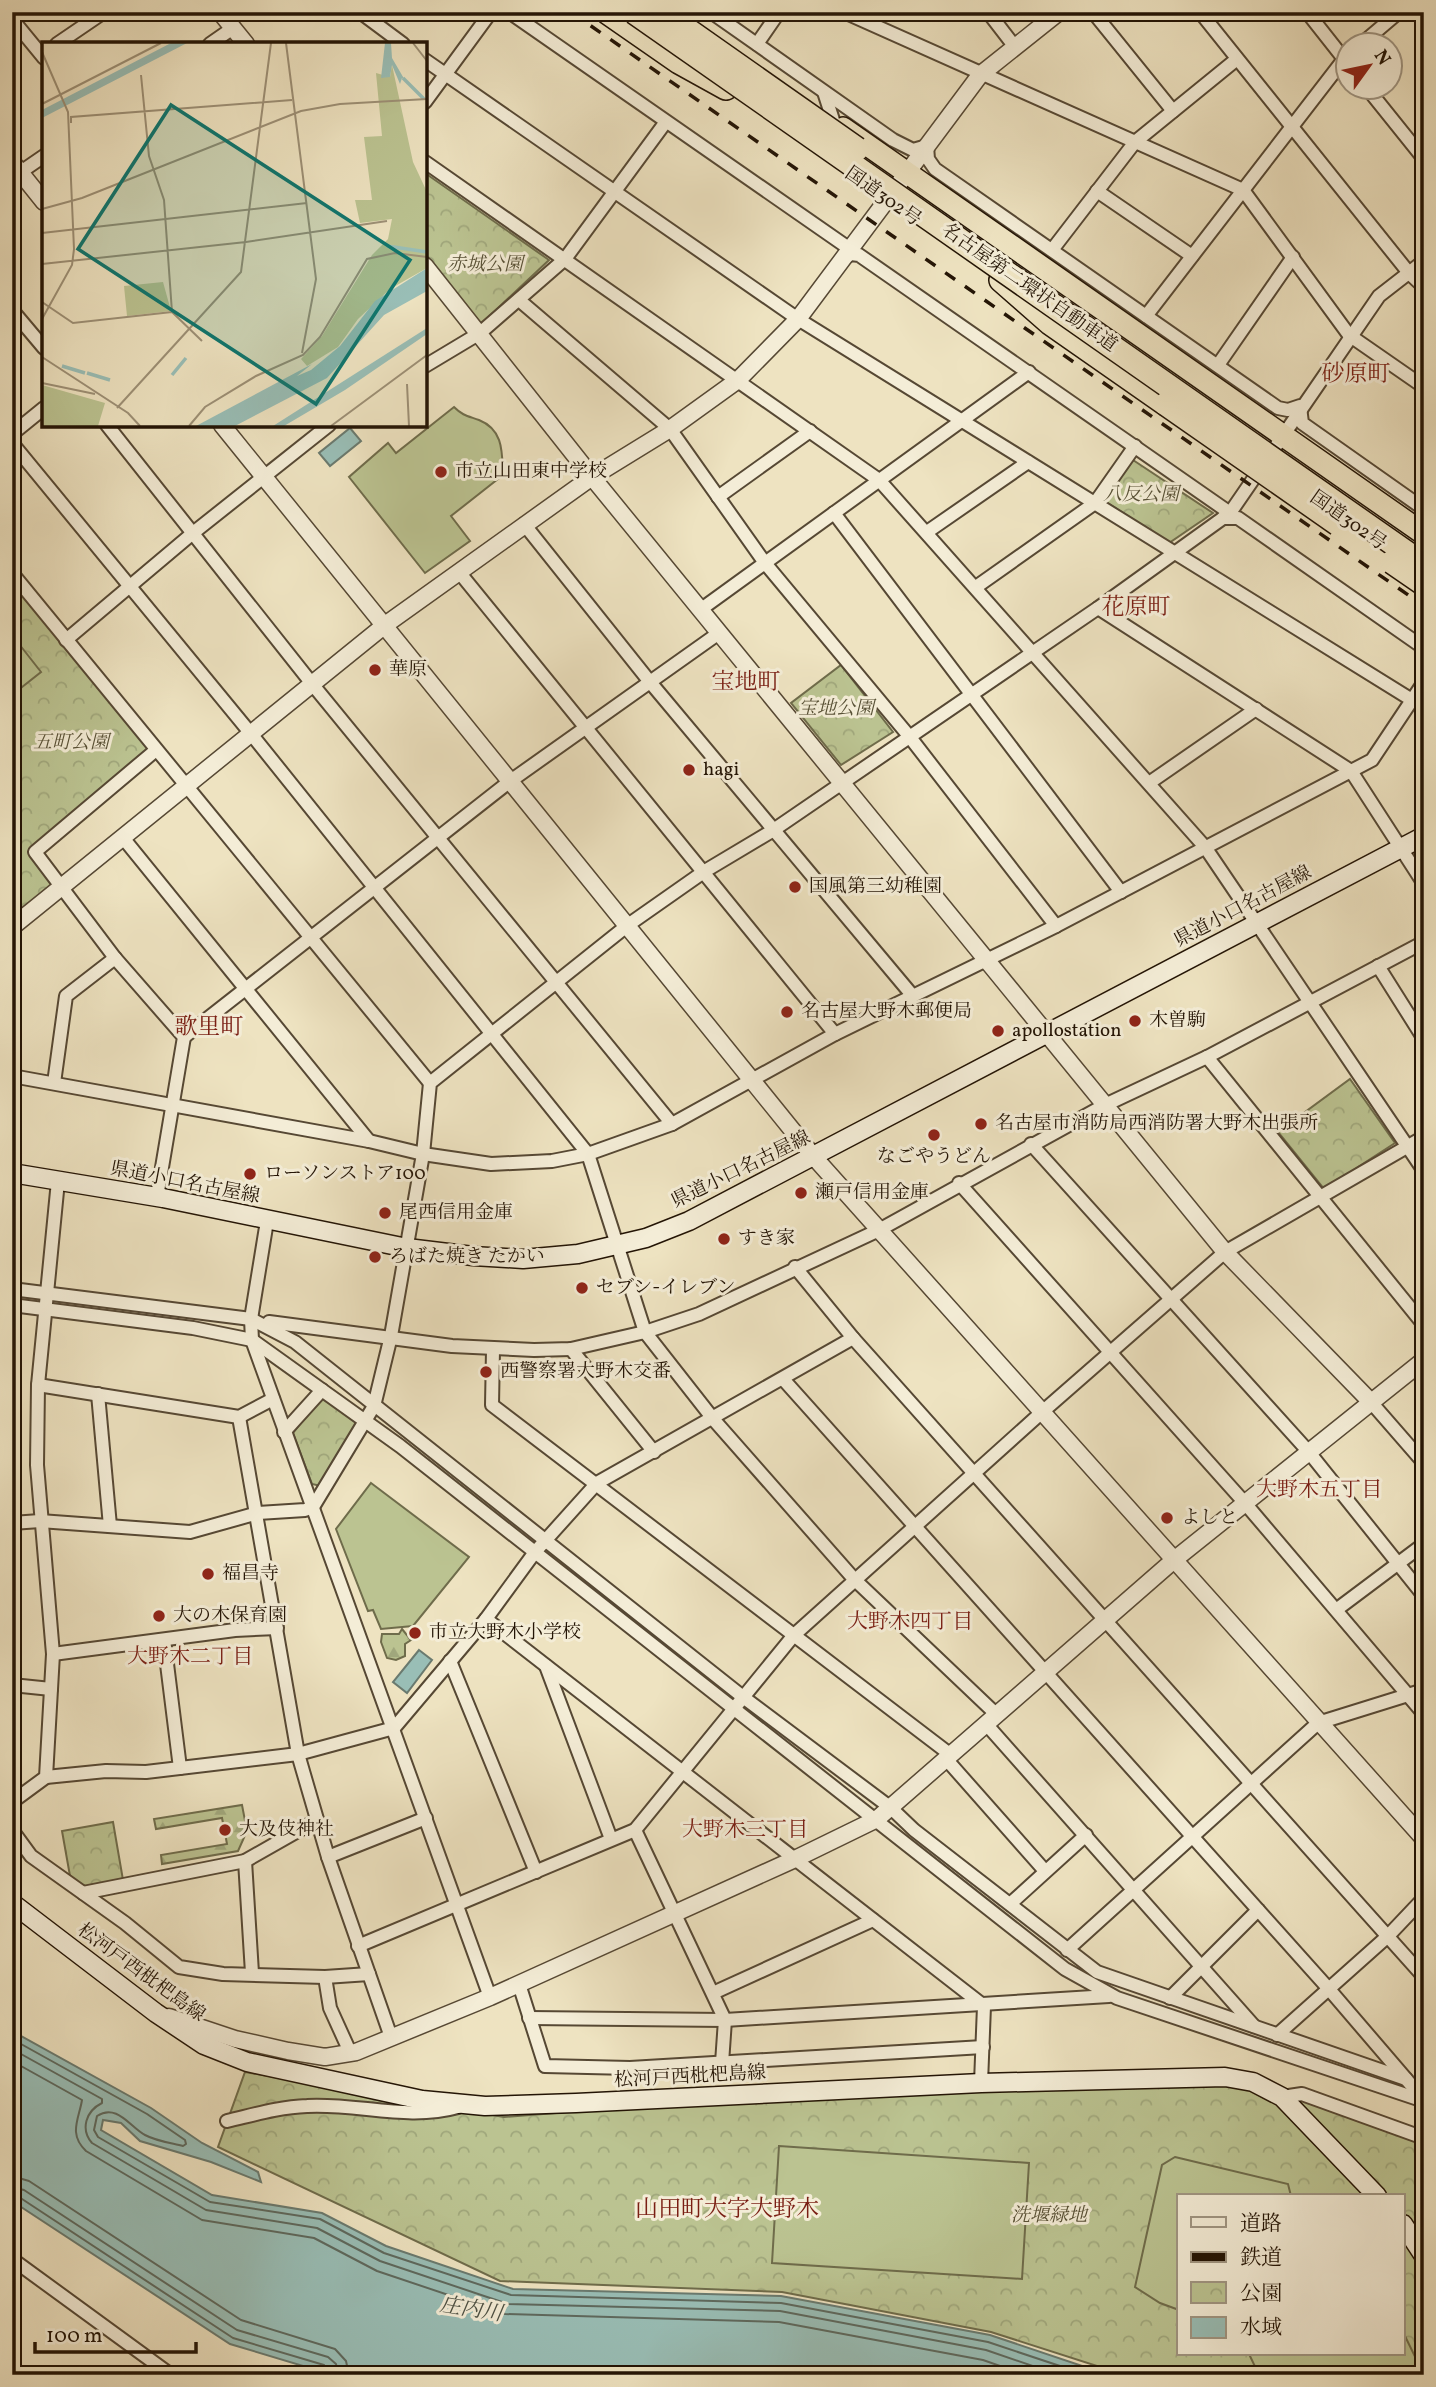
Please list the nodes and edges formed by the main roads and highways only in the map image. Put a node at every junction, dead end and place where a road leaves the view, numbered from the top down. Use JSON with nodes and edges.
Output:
{"nodes":[{"id":1,"x":607,"y":12,"type":"edge"},
{"id":2,"x":618,"y":12,"type":"edge"},
{"id":3,"x":634,"y":12,"type":"edge"},
{"id":4,"x":662,"y":12,"type":"edge"},
{"id":5,"x":678,"y":12,"type":"edge"},
{"id":6,"x":726,"y":88,"type":"junction"},
{"id":7,"x":1001,"y":280,"type":"junction"},
{"id":8,"x":1424,"y":534,"type":"edge"},
{"id":9,"x":1424,"y":545,"type":"edge"},
{"id":10,"x":1424,"y":565,"type":"edge"},
{"id":11,"x":1424,"y":574,"type":"edge"},
{"id":12,"x":1424,"y":584,"type":"edge"},
{"id":13,"x":1424,"y":836,"type":"edge"},
{"id":14,"x":12,"y":1173,"type":"edge"},
{"id":15,"x":12,"y":1903,"type":"edge"},
{"id":16,"x":1375,"y":2194,"type":"edge"},
{"id":17,"x":1404,"y":2226,"type":"edge"},
{"id":18,"x":1424,"y":2256,"type":"edge"}],
"edges":[{"from":1,"to":6,"type":"highway"},
{"from":2,"to":6,"type":"highway","name":"国道302号"},
{"from":3,"to":10,"type":"highway","name":"名古屋第二環状自動車道","bridge":true},
{"from":4,"to":9,"type":"highway","name":"名古屋第二環状自動車道","bridge":true},
{"from":5,"to":8,"type":"highway","name":"国道302号"},
{"from":6,"to":7,"type":"highway","name":"国道302号"},
{"from":7,"to":11,"type":"highway","name":"国道302号"},
{"from":7,"to":12,"type":"highway","bridge":true},
{"from":13,"to":14,"type":"main road","name":"県道小口名古屋線"},
{"from":15,"to":16,"type":"main road","name":"松河戸西枇杷島線"},
{"from":17,"to":18,"type":"main road"}]}
